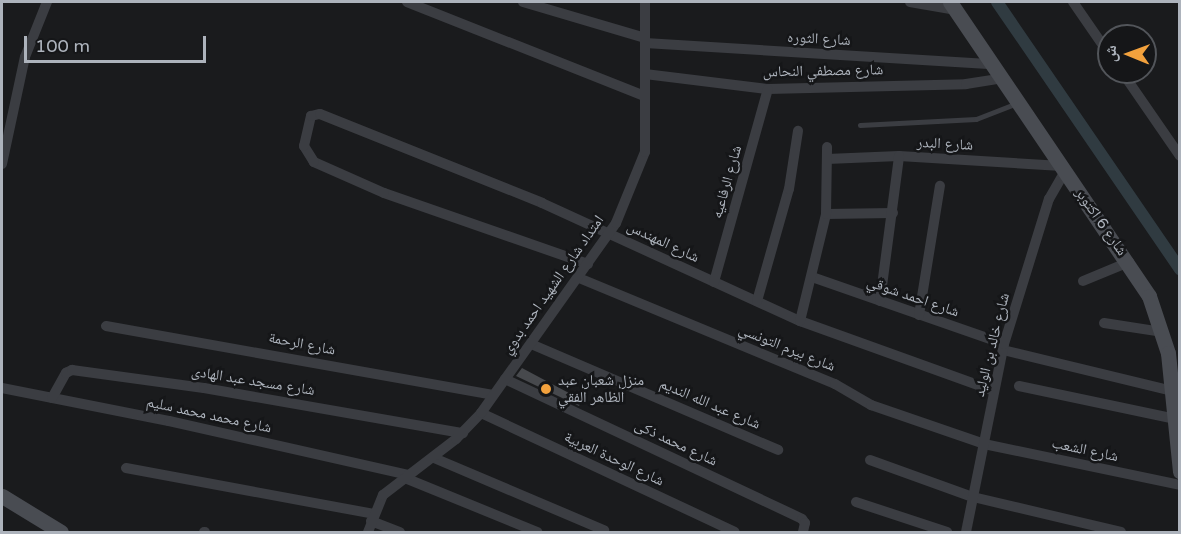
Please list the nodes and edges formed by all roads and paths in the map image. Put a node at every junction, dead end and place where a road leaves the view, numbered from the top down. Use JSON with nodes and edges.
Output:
{"nodes":[{"id":1,"x":47,"y":2,"type":"edge"},
{"id":2,"x":407,"y":2,"type":"edge"},
{"id":3,"x":523,"y":2,"type":"edge"},
{"id":4,"x":645,"y":2,"type":"edge"},
{"id":5,"x":910,"y":2,"type":"edge"},
{"id":6,"x":1072,"y":2,"type":"edge"},
{"id":7,"x":953,"y":6,"type":"edge"},
{"id":8,"x":1097,"y":37,"type":"edge"},
{"id":9,"x":645,"y":40,"type":"junction"},
{"id":10,"x":992,"y":64,"type":"junction"},
{"id":11,"x":645,"y":74,"type":"junction"},
{"id":12,"x":1002,"y":78,"type":"junction"},
{"id":13,"x":1131,"y":84,"type":"edge"},
{"id":14,"x":768,"y":89,"type":"junction"},
{"id":15,"x":645,"y":96,"type":"junction"},
{"id":16,"x":1018,"y":103,"type":"junction"},
{"id":17,"x":860,"y":125,"type":"dead end"},
{"id":18,"x":798,"y":132,"type":"dead end"},
{"id":19,"x":827,"y":147,"type":"dead end"},
{"id":20,"x":1177,"y":148,"type":"edge"},
{"id":21,"x":898,"y":156,"type":"junction"},
{"id":22,"x":827,"y":159,"type":"junction"},
{"id":23,"x":2,"y":164,"type":"edge"},
{"id":24,"x":1063,"y":169,"type":"junction"},
{"id":25,"x":940,"y":186,"type":"dead end"},
{"id":26,"x":893,"y":213,"type":"junction"},
{"id":27,"x":826,"y":214,"type":"junction"},
{"id":28,"x":610,"y":234,"type":"junction"},
{"id":29,"x":1130,"y":262,"type":"junction"},
{"id":30,"x":588,"y":264,"type":"junction"},
{"id":31,"x":812,"y":277,"type":"junction"},
{"id":32,"x":579,"y":278,"type":"junction"},
{"id":33,"x":1083,"y":281,"type":"dead end"},
{"id":34,"x":714,"y":282,"type":"junction"},
{"id":35,"x":880,"y":301,"type":"junction"},
{"id":36,"x":757,"y":302,"type":"junction"},
{"id":37,"x":919,"y":315,"type":"junction"},
{"id":38,"x":800,"y":321,"type":"junction"},
{"id":39,"x":1104,"y":323,"type":"dead end"},
{"id":40,"x":106,"y":326,"type":"dead end"},
{"id":41,"x":1163,"y":332,"type":"junction"},
{"id":42,"x":531,"y":344,"type":"junction"},
{"id":43,"x":1003,"y":347,"type":"junction"},
{"id":44,"x":505,"y":380,"type":"junction"},
{"id":45,"x":1019,"y":386,"type":"dead end"},
{"id":46,"x":2,"y":388,"type":"edge"},
{"id":47,"x":994,"y":391,"type":"junction"},
{"id":48,"x":1173,"y":391,"type":"junction"},
{"id":49,"x":493,"y":395,"type":"junction"},
{"id":50,"x":52,"y":398,"type":"junction"},
{"id":51,"x":481,"y":413,"type":"junction"},
{"id":52,"x":1176,"y":419,"type":"junction"},
{"id":53,"x":464,"y":433,"type":"junction"},
{"id":54,"x":984,"y":444,"type":"junction"},
{"id":55,"x":778,"y":450,"type":"dead end"},
{"id":56,"x":434,"y":458,"type":"junction"},
{"id":57,"x":870,"y":460,"type":"dead end"},
{"id":58,"x":126,"y":468,"type":"dead end"},
{"id":59,"x":1179,"y":471,"type":"edge"},
{"id":60,"x":406,"y":477,"type":"junction"},
{"id":61,"x":1179,"y":485,"type":"edge"},
{"id":62,"x":2,"y":496,"type":"edge"},
{"id":63,"x":973,"y":497,"type":"junction"},
{"id":64,"x":856,"y":502,"type":"dead end"},
{"id":65,"x":373,"y":518,"type":"junction"},
{"id":66,"x":604,"y":530,"type":"dead end"},
{"id":67,"x":61,"y":532,"type":"edge"},
{"id":68,"x":368,"y":532,"type":"edge"},
{"id":69,"x":400,"y":532,"type":"edge"},
{"id":70,"x":537,"y":532,"type":"edge"},
{"id":71,"x":735,"y":532,"type":"edge"},
{"id":72,"x":803,"y":532,"type":"edge"},
{"id":73,"x":947,"y":532,"type":"edge"},
{"id":74,"x":966,"y":532,"type":"edge"},
{"id":75,"x":1121,"y":532,"type":"edge"}],
"edges":[{"from":1,"to":23,"type":"street"},
{"from":2,"to":15,"type":"street"},
{"from":3,"to":9,"type":"street","name":"شارع الثوره"},
{"from":4,"to":9,"type":"street","name":"امتداد شارع الشهيد احمد بدوي"},
{"from":5,"to":7,"type":"street"},
{"from":6,"to":8,"type":"street"},
{"from":7,"to":10,"type":"main road","name":"شارع 6 اكتوبر"},
{"from":9,"to":10,"type":"street","name":"شارع الثوره"},
{"from":9,"to":11,"type":"street","name":"امتداد شارع الشهيد احمد بدوي"},
{"from":10,"to":12,"type":"main road","name":"شارع 6 اكتوبر"},
{"from":11,"to":14,"type":"street","name":"شارع مصطفي النحاس"},
{"from":11,"to":15,"type":"street","name":"امتداد شارع الشهيد احمد بدوي"},
{"from":12,"to":14,"type":"street","name":"شارع مصطفي النحاس"},
{"from":12,"to":16,"type":"main road","name":"شارع 6 اكتوبر"},
{"from":13,"to":20,"type":"street"},
{"from":14,"to":34,"type":"street","name":"شارع الرفاعيه"},
{"from":15,"to":28,"type":"street","name":"امتداد شارع الشهيد احمد بدوي"},
{"from":16,"to":17,"type":"lane"},
{"from":16,"to":24,"type":"main road","name":"شارع 6 اكتوبر"},
{"from":18,"to":36,"type":"street"},
{"from":19,"to":22,"type":"street"},
{"from":21,"to":22,"type":"street","name":"شارع البدر"},
{"from":21,"to":24,"type":"street","name":"شارع البدر"},
{"from":21,"to":26,"type":"street"},
{"from":22,"to":27,"type":"street"},
{"from":24,"to":29,"type":"main road","name":"شارع 6 اكتوبر"},
{"from":24,"to":43,"type":"street","name":"شارع خالد بن الوليد"},
{"from":25,"to":37,"type":"street"},
{"from":26,"to":27,"type":"street"},
{"from":26,"to":35,"type":"street"},
{"from":27,"to":31,"type":"street"},
{"from":28,"to":30,"type":"street","name":"امتداد شارع الشهيد احمد بدوي"},
{"from":28,"to":30,"type":"street","name":"شارع المهندس"},
{"from":28,"to":34,"type":"street","name":"شارع المهندس"},
{"from":29,"to":33,"type":"street"},
{"from":29,"to":41,"type":"main road","name":"شارع 6 اكتوبر"},
{"from":30,"to":32,"type":"street","name":"امتداد شارع الشهيد احمد بدوي"},
{"from":31,"to":35,"type":"street","name":"شارع احمد شوقي"},
{"from":31,"to":38,"type":"street"},
{"from":32,"to":42,"type":"street","name":"امتداد شارع الشهيد احمد بدوي"},
{"from":32,"to":54,"type":"street","name":"شارع بيرم التونسي"},
{"from":34,"to":36,"type":"street","name":"شارع المهندس"},
{"from":35,"to":37,"type":"street","name":"شارع احمد شوقي"},
{"from":36,"to":38,"type":"street","name":"شارع المهندس"},
{"from":37,"to":43,"type":"street","name":"شارع احمد شوقي"},
{"from":38,"to":47,"type":"street","name":"شارع المهندس"},
{"from":39,"to":41,"type":"street"},
{"from":40,"to":49,"type":"street","name":"شارع الرحمة"},
{"from":41,"to":48,"type":"main road","name":"شارع 6 اكتوبر"},
{"from":42,"to":44,"type":"street","name":"امتداد شارع الشهيد احمد بدوي"},
{"from":42,"to":55,"type":"street","name":"شارع عبد الله النديم"},
{"from":43,"to":47,"type":"street","name":"شارع خالد بن الوليد"},
{"from":43,"to":48,"type":"street","name":"شارع احمد شوقي"},
{"from":44,"to":49,"type":"street","name":"امتداد شارع الشهيد احمد بدوي"},
{"from":44,"to":72,"type":"street","name":"شارع محمد ذكى"},
{"from":45,"to":52,"type":"street"},
{"from":46,"to":50,"type":"street","name":"شارع محمد محمد سليم"},
{"from":47,"to":54,"type":"street","name":"شارع خالد بن الوليد"},
{"from":48,"to":52,"type":"main road","name":"شارع 6 اكتوبر"},
{"from":49,"to":51,"type":"street","name":"امتداد شارع الشهيد احمد بدوي"},
{"from":50,"to":53,"type":"street","name":"شارع مسجد عبد الهادى"},
{"from":50,"to":60,"type":"street","name":"شارع محمد محمد سليم"},
{"from":51,"to":53,"type":"street","name":"امتداد شارع الشهيد احمد بدوي"},
{"from":51,"to":71,"type":"street","name":"شارع الوحدة العربية"},
{"from":52,"to":59,"type":"main road","name":"شارع 6 اكتوبر"},
{"from":53,"to":56,"type":"street","name":"امتداد شارع الشهيد احمد بدوي"},
{"from":54,"to":61,"type":"street","name":"شارع الشعب"},
{"from":54,"to":63,"type":"street","name":"شارع خالد بن الوليد"},
{"from":56,"to":60,"type":"street","name":"امتداد شارع الشهيد احمد بدوي"},
{"from":56,"to":66,"type":"street"},
{"from":57,"to":63,"type":"street"},
{"from":58,"to":65,"type":"street"},
{"from":60,"to":65,"type":"street","name":"امتداد شارع الشهيد احمد بدوي"},
{"from":60,"to":70,"type":"street","name":"شارع محمد محمد سليم"},
{"from":62,"to":67,"type":"main road"},
{"from":63,"to":74,"type":"street","name":"شارع خالد بن الوليد"},
{"from":63,"to":75,"type":"street"},
{"from":64,"to":73,"type":"street"},
{"from":65,"to":68,"type":"street","name":"امتداد شارع الشهيد احمد بدوي"},
{"from":65,"to":69,"type":"street"}]}
